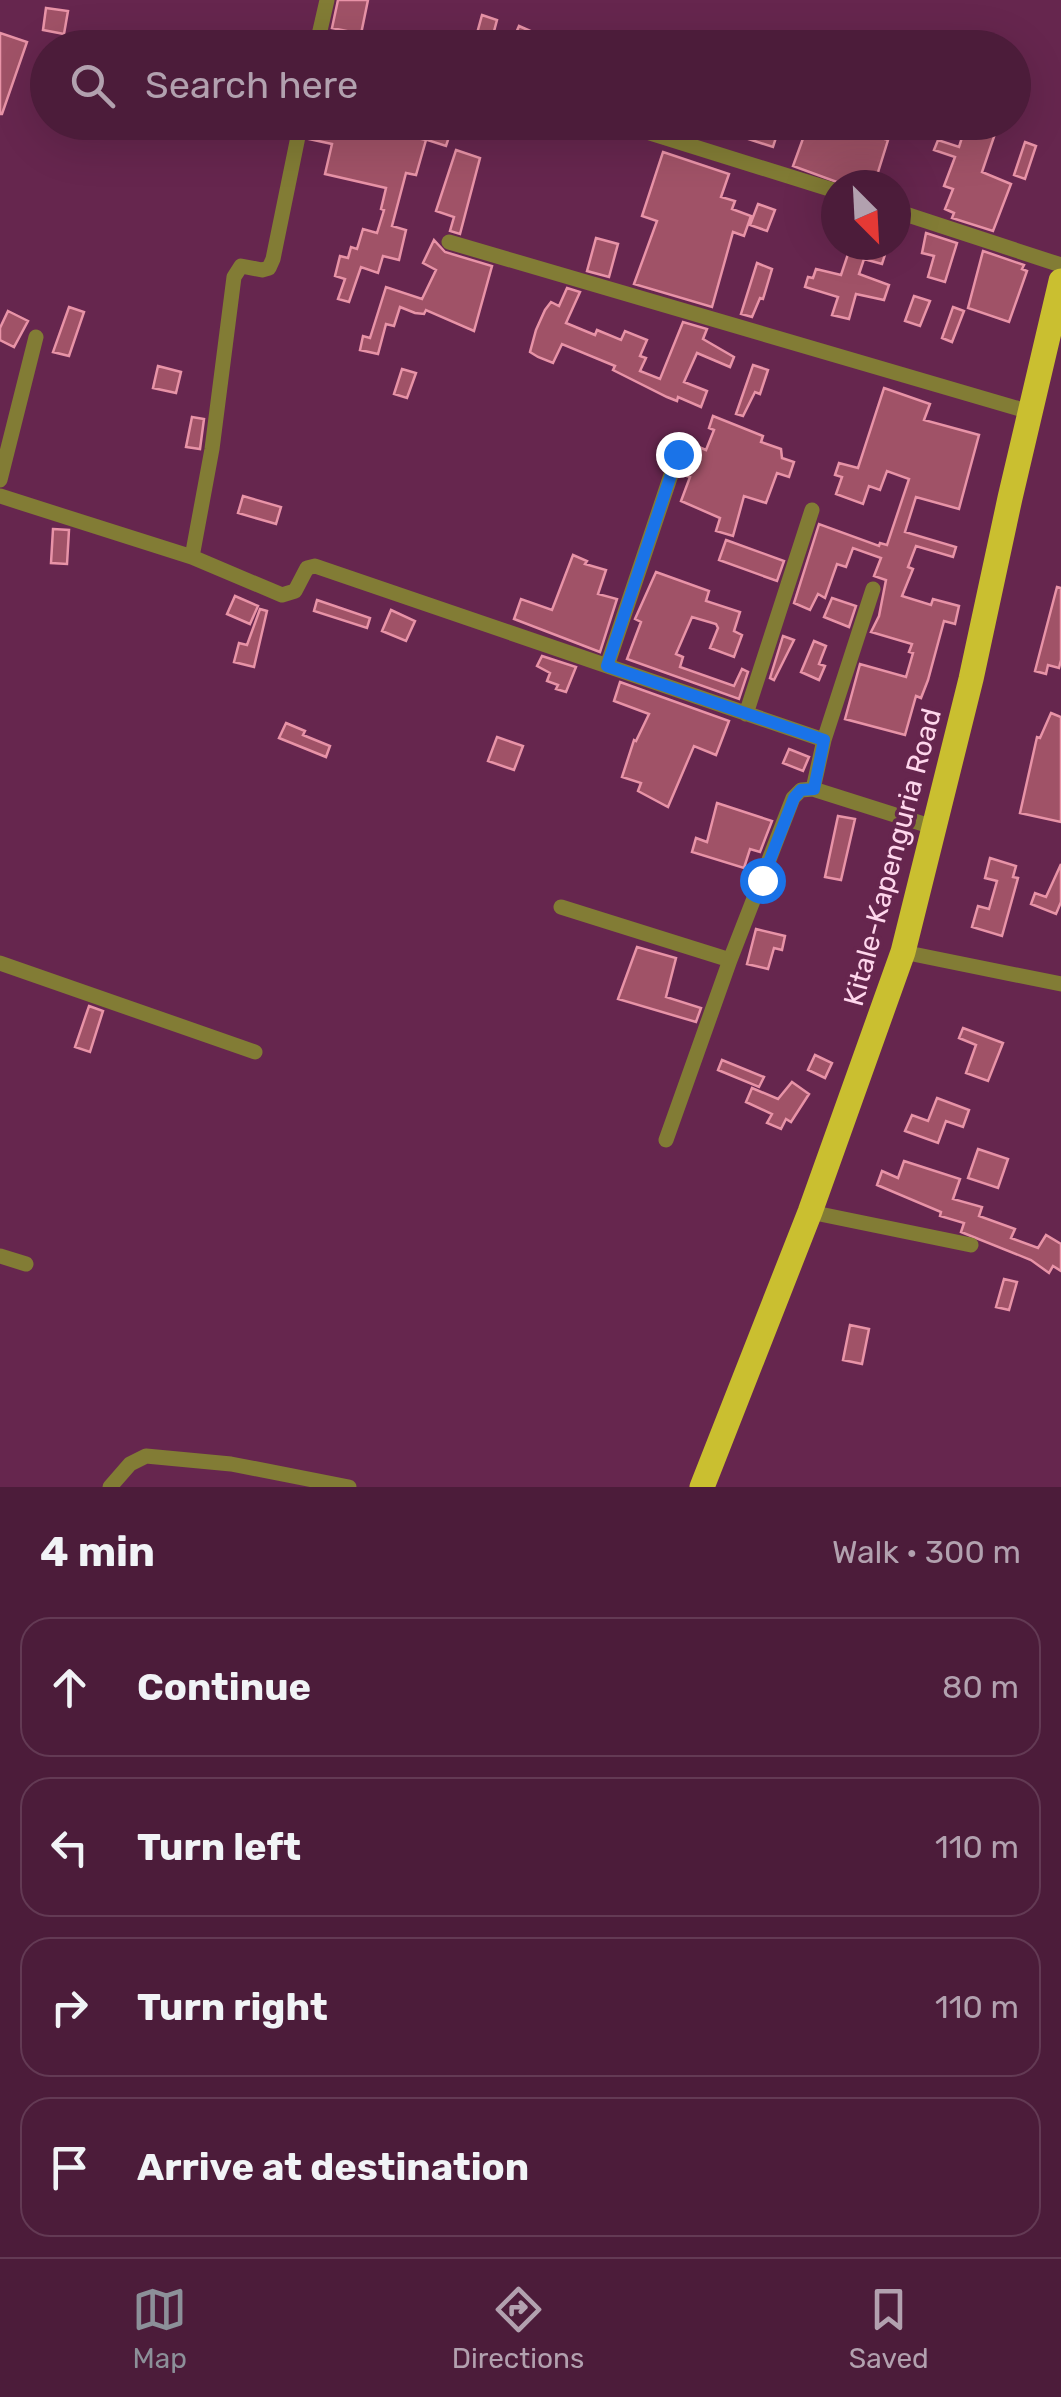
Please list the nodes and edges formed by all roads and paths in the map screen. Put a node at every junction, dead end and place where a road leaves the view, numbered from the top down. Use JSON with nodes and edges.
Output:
{"nodes":[{"id":1,"x":327,"y":0,"type":"edge"},
{"id":2,"x":320,"y":30,"type":"edge"},
{"id":3,"x":297,"y":140,"type":"edge"},
{"id":4,"x":672,"y":140,"type":"edge"},
{"id":5,"x":821,"y":187,"type":"edge"},
{"id":6,"x":911,"y":216,"type":"edge"},
{"id":7,"x":448,"y":242,"type":"dead end"},
{"id":8,"x":1061,"y":264,"type":"edge"},
{"id":9,"x":1061,"y":281,"type":"edge"},
{"id":10,"x":36,"y":337,"type":"dead end"},
{"id":11,"x":1030,"y":412,"type":"junction"},
{"id":12,"x":678,"y":454,"type":"dead end"},
{"id":13,"x":0,"y":480,"type":"edge"},
{"id":14,"x":0,"y":496,"type":"edge"},
{"id":15,"x":812,"y":510,"type":"dead end"},
{"id":16,"x":192,"y":558,"type":"junction"},
{"id":17,"x":873,"y":589,"type":"dead end"},
{"id":18,"x":607,"y":666,"type":"junction"},
{"id":19,"x":746,"y":714,"type":"junction"},
{"id":20,"x":824,"y":740,"type":"junction"},
{"id":21,"x":814,"y":789,"type":"junction"},
{"id":22,"x":933,"y":827,"type":"junction"},
{"id":23,"x":561,"y":907,"type":"dead end"},
{"id":24,"x":903,"y":952,"type":"junction"},
{"id":25,"x":730,"y":960,"type":"junction"},
{"id":26,"x":0,"y":962,"type":"edge"},
{"id":27,"x":1061,"y":984,"type":"edge"},
{"id":28,"x":255,"y":1052,"type":"dead end"},
{"id":29,"x":666,"y":1140,"type":"dead end"},
{"id":30,"x":810,"y":1212,"type":"junction"},
{"id":31,"x":971,"y":1245,"type":"dead end"},
{"id":32,"x":0,"y":1256,"type":"edge"},
{"id":33,"x":26,"y":1264,"type":"dead end"},
{"id":34,"x":110,"y":1487,"type":"edge"},
{"id":35,"x":349,"y":1487,"type":"edge"},
{"id":36,"x":702,"y":1487,"type":"edge"}],
"edges":[{"from":1,"to":2,"type":"street"},
{"from":3,"to":16,"type":"street"},
{"from":4,"to":5,"type":"street"},
{"from":6,"to":8,"type":"street"},
{"from":7,"to":11,"type":"street"},
{"from":9,"to":11,"type":"highway","name":"Kitale-Kapenguria Road"},
{"from":10,"to":13,"type":"street"},
{"from":11,"to":22,"type":"highway","name":"Kitale-Kapenguria Road"},
{"from":12,"to":18,"type":"street"},
{"from":14,"to":16,"type":"street"},
{"from":15,"to":19,"type":"street"},
{"from":16,"to":18,"type":"street"},
{"from":17,"to":20,"type":"street"},
{"from":18,"to":19,"type":"street"},
{"from":19,"to":20,"type":"street"},
{"from":20,"to":21,"type":"street"},
{"from":21,"to":22,"type":"street"},
{"from":21,"to":25,"type":"street"},
{"from":22,"to":24,"type":"highway","name":"Kitale-Kapenguria Road"},
{"from":23,"to":25,"type":"street"},
{"from":24,"to":27,"type":"street"},
{"from":24,"to":30,"type":"highway","name":"Kitale-Kapenguria Road"},
{"from":25,"to":29,"type":"street"},
{"from":26,"to":28,"type":"street"},
{"from":30,"to":31,"type":"street"},
{"from":30,"to":36,"type":"highway","name":"Kitale-Kapenguria Road"},
{"from":32,"to":33,"type":"street"},
{"from":34,"to":35,"type":"street"}]}
